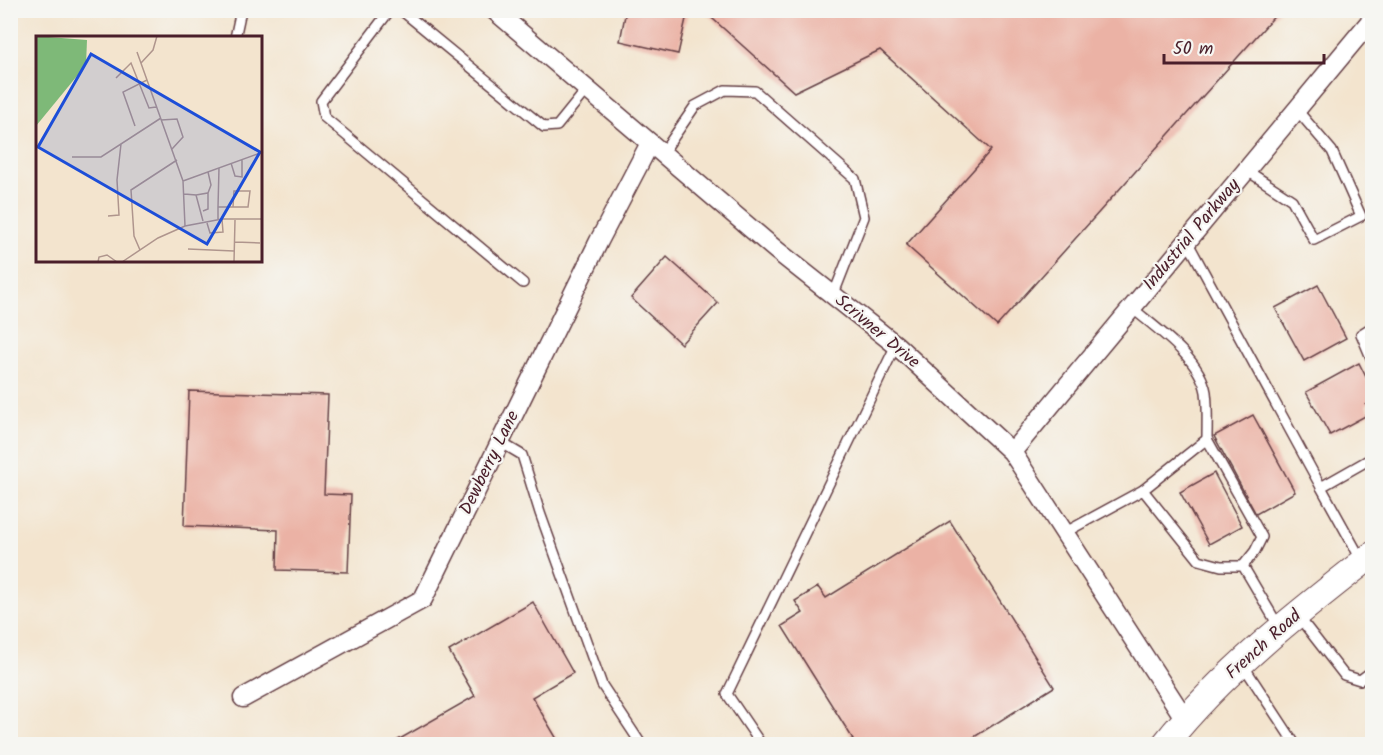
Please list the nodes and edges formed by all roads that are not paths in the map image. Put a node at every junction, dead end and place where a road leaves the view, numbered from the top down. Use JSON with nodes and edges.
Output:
{"nodes":[{"id":1,"x":241,"y":10,"type":"edge"},
{"id":2,"x":390,"y":10,"type":"edge"},
{"id":3,"x":401,"y":10,"type":"edge"},
{"id":4,"x":494,"y":10,"type":"edge"},
{"id":5,"x":1372,"y":19,"type":"edge"},
{"id":6,"x":235,"y":36,"type":"edge"},
{"id":7,"x":587,"y":90,"type":"junction"},
{"id":8,"x":1297,"y":110,"type":"junction"},
{"id":9,"x":656,"y":149,"type":"junction"},
{"id":10,"x":1246,"y":170,"type":"junction"},
{"id":11,"x":1187,"y":241,"type":"junction"},
{"id":12,"x":523,"y":284,"type":"dead end"},
{"id":13,"x":833,"y":296,"type":"junction"},
{"id":14,"x":1132,"y":308,"type":"junction"},
{"id":15,"x":1372,"y":327,"type":"edge"},
{"id":16,"x":896,"y":345,"type":"junction"},
{"id":17,"x":1372,"y":360,"type":"edge"},
{"id":18,"x":1208,"y":439,"type":"junction"},
{"id":19,"x":500,"y":442,"type":"junction"},
{"id":20,"x":1012,"y":452,"type":"junction"},
{"id":21,"x":1372,"y":458,"type":"edge"},
{"id":22,"x":1321,"y":487,"type":"junction"},
{"id":23,"x":1143,"y":490,"type":"junction"},
{"id":24,"x":1064,"y":533,"type":"junction"},
{"id":25,"x":1368,"y":559,"type":"edge"},
{"id":26,"x":1242,"y":566,"type":"junction"},
{"id":27,"x":1289,"y":622,"type":"junction"},
{"id":28,"x":1242,"y":663,"type":"junction"},
{"id":29,"x":1372,"y":671,"type":"edge"},
{"id":30,"x":243,"y":698,"type":"dead end"},
{"id":31,"x":1185,"y":719,"type":"junction"},
{"id":32,"x":1293,"y":741,"type":"dead end"},
{"id":33,"x":641,"y":744,"type":"edge"},
{"id":34,"x":761,"y":744,"type":"edge"},
{"id":35,"x":1165,"y":744,"type":"edge"}],
"edges":[{"from":1,"to":6,"type":"lane"},
{"from":2,"to":12,"type":"lane"},
{"from":3,"to":7,"type":"lane"},
{"from":4,"to":7,"type":"street","name":"Scrivner Drive"},
{"from":5,"to":8,"type":"street","name":"Industrial Parkway"},
{"from":7,"to":9,"type":"street","name":"Scrivner Drive"},
{"from":8,"to":10,"type":"street","name":"Industrial Parkway"},
{"from":8,"to":10,"type":"lane"},
{"from":9,"to":13,"type":"street","name":"Scrivner Drive"},
{"from":9,"to":13,"type":"lane"},
{"from":9,"to":19,"type":"street","name":"Dewberry Lane"},
{"from":10,"to":11,"type":"street","name":"Industrial Parkway"},
{"from":11,"to":14,"type":"street","name":"Industrial Parkway"},
{"from":11,"to":22,"type":"lane"},
{"from":13,"to":16,"type":"street","name":"Scrivner Drive"},
{"from":14,"to":18,"type":"lane"},
{"from":14,"to":20,"type":"street","name":"Industrial Parkway"},
{"from":15,"to":17,"type":"lane"},
{"from":16,"to":20,"type":"street","name":"Scrivner Drive"},
{"from":16,"to":34,"type":"lane"},
{"from":18,"to":23,"type":"lane"},
{"from":18,"to":26,"type":"lane"},
{"from":19,"to":30,"type":"street","name":"Dewberry Lane"},
{"from":19,"to":33,"type":"lane"},
{"from":20,"to":24,"type":"street","name":"Scrivner Drive"},
{"from":21,"to":22,"type":"lane"},
{"from":22,"to":25,"type":"lane"},
{"from":23,"to":24,"type":"lane"},
{"from":23,"to":26,"type":"lane"},
{"from":24,"to":31,"type":"street","name":"Scrivner Drive"},
{"from":25,"to":27,"type":"main road","name":"French Road"},
{"from":26,"to":27,"type":"lane"},
{"from":27,"to":28,"type":"main road","name":"French Road"},
{"from":27,"to":29,"type":"lane"},
{"from":28,"to":31,"type":"main road","name":"French Road"},
{"from":28,"to":32,"type":"lane"},
{"from":31,"to":35,"type":"main road","name":"French Road"}]}
